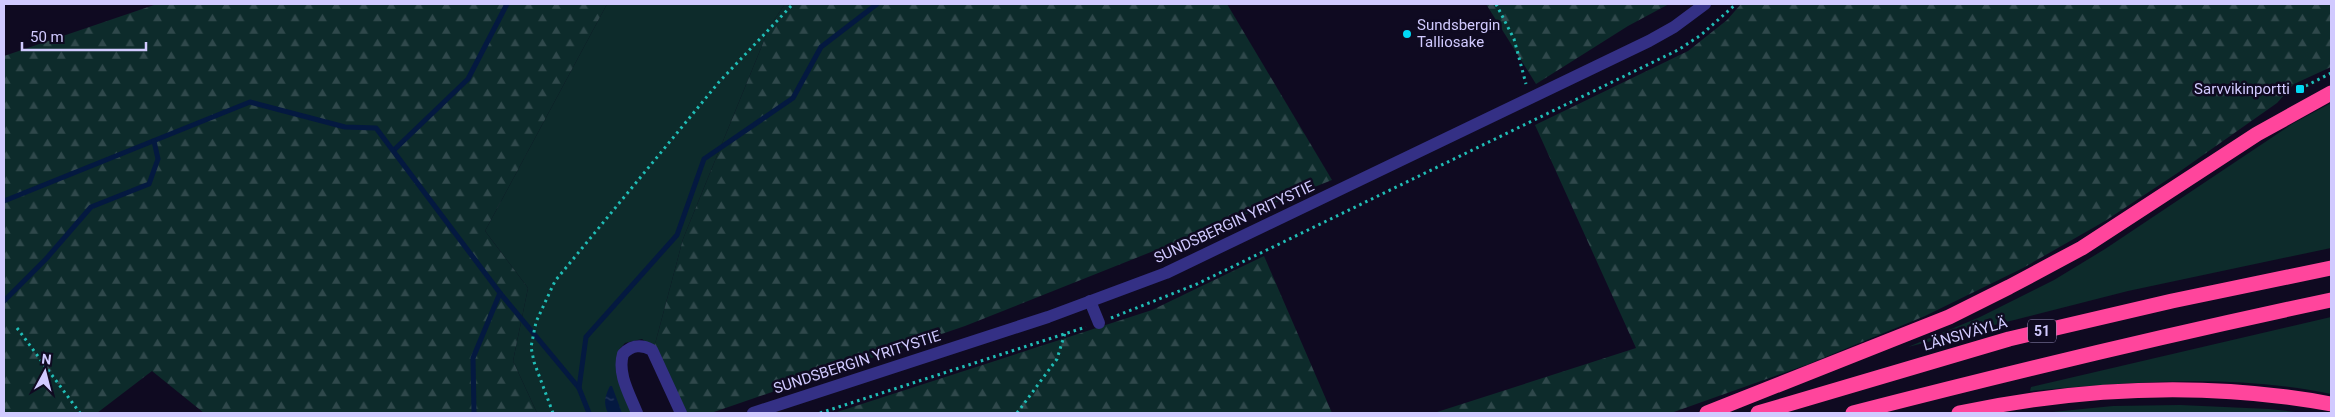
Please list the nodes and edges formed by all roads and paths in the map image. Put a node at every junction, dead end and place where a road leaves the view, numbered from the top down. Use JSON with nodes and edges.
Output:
{"nodes":[{"id":1,"x":793,"y":4,"type":"edge"},
{"id":2,"x":1496,"y":4,"type":"edge"},
{"id":3,"x":1705,"y":4,"type":"edge"},
{"id":4,"x":2331,"y":73,"type":"edge"},
{"id":5,"x":1523,"y":76,"type":"dead end"},
{"id":6,"x":2300,"y":89,"type":"dead end"},
{"id":7,"x":2331,"y":93,"type":"edge"},
{"id":8,"x":2331,"y":268,"type":"edge"},
{"id":9,"x":2331,"y":300,"type":"edge"},
{"id":10,"x":1090,"y":301,"type":"junction"},
{"id":11,"x":1099,"y":322,"type":"dead end"},
{"id":12,"x":17,"y":328,"type":"dead end"},
{"id":13,"x":1065,"y":334,"type":"dead end"},
{"id":14,"x":2331,"y":404,"type":"edge"},
{"id":15,"x":80,"y":413,"type":"edge"},
{"id":16,"x":553,"y":413,"type":"edge"},
{"id":17,"x":637,"y":413,"type":"edge"},
{"id":18,"x":681,"y":413,"type":"edge"},
{"id":19,"x":754,"y":413,"type":"edge"},
{"id":20,"x":1017,"y":413,"type":"edge"},
{"id":21,"x":1707,"y":413,"type":"edge"},
{"id":22,"x":1758,"y":413,"type":"edge"},
{"id":23,"x":1853,"y":413,"type":"edge"},
{"id":24,"x":1959,"y":413,"type":"edge"}],
"edges":[{"from":1,"to":16,"type":"path"},
{"from":2,"to":5,"type":"path"},
{"from":3,"to":10,"type":"street","name":"SUNDSBERGIN YRITYSTIE"},
{"from":4,"to":6,"type":"path"},
{"from":7,"to":21,"type":"highway"},
{"from":8,"to":22,"type":"highway","name":"LÄNSIVÄYLÄ","number":"51"},
{"from":9,"to":23,"type":"highway","number":"51"},
{"from":10,"to":11,"type":"street"},
{"from":10,"to":19,"type":"street","name":"SUNDSBERGIN YRITYSTIE"},
{"from":12,"to":15,"type":"path"},
{"from":13,"to":20,"type":"path"},
{"from":14,"to":24,"type":"highway"},
{"from":17,"to":18,"type":"street"}]}
